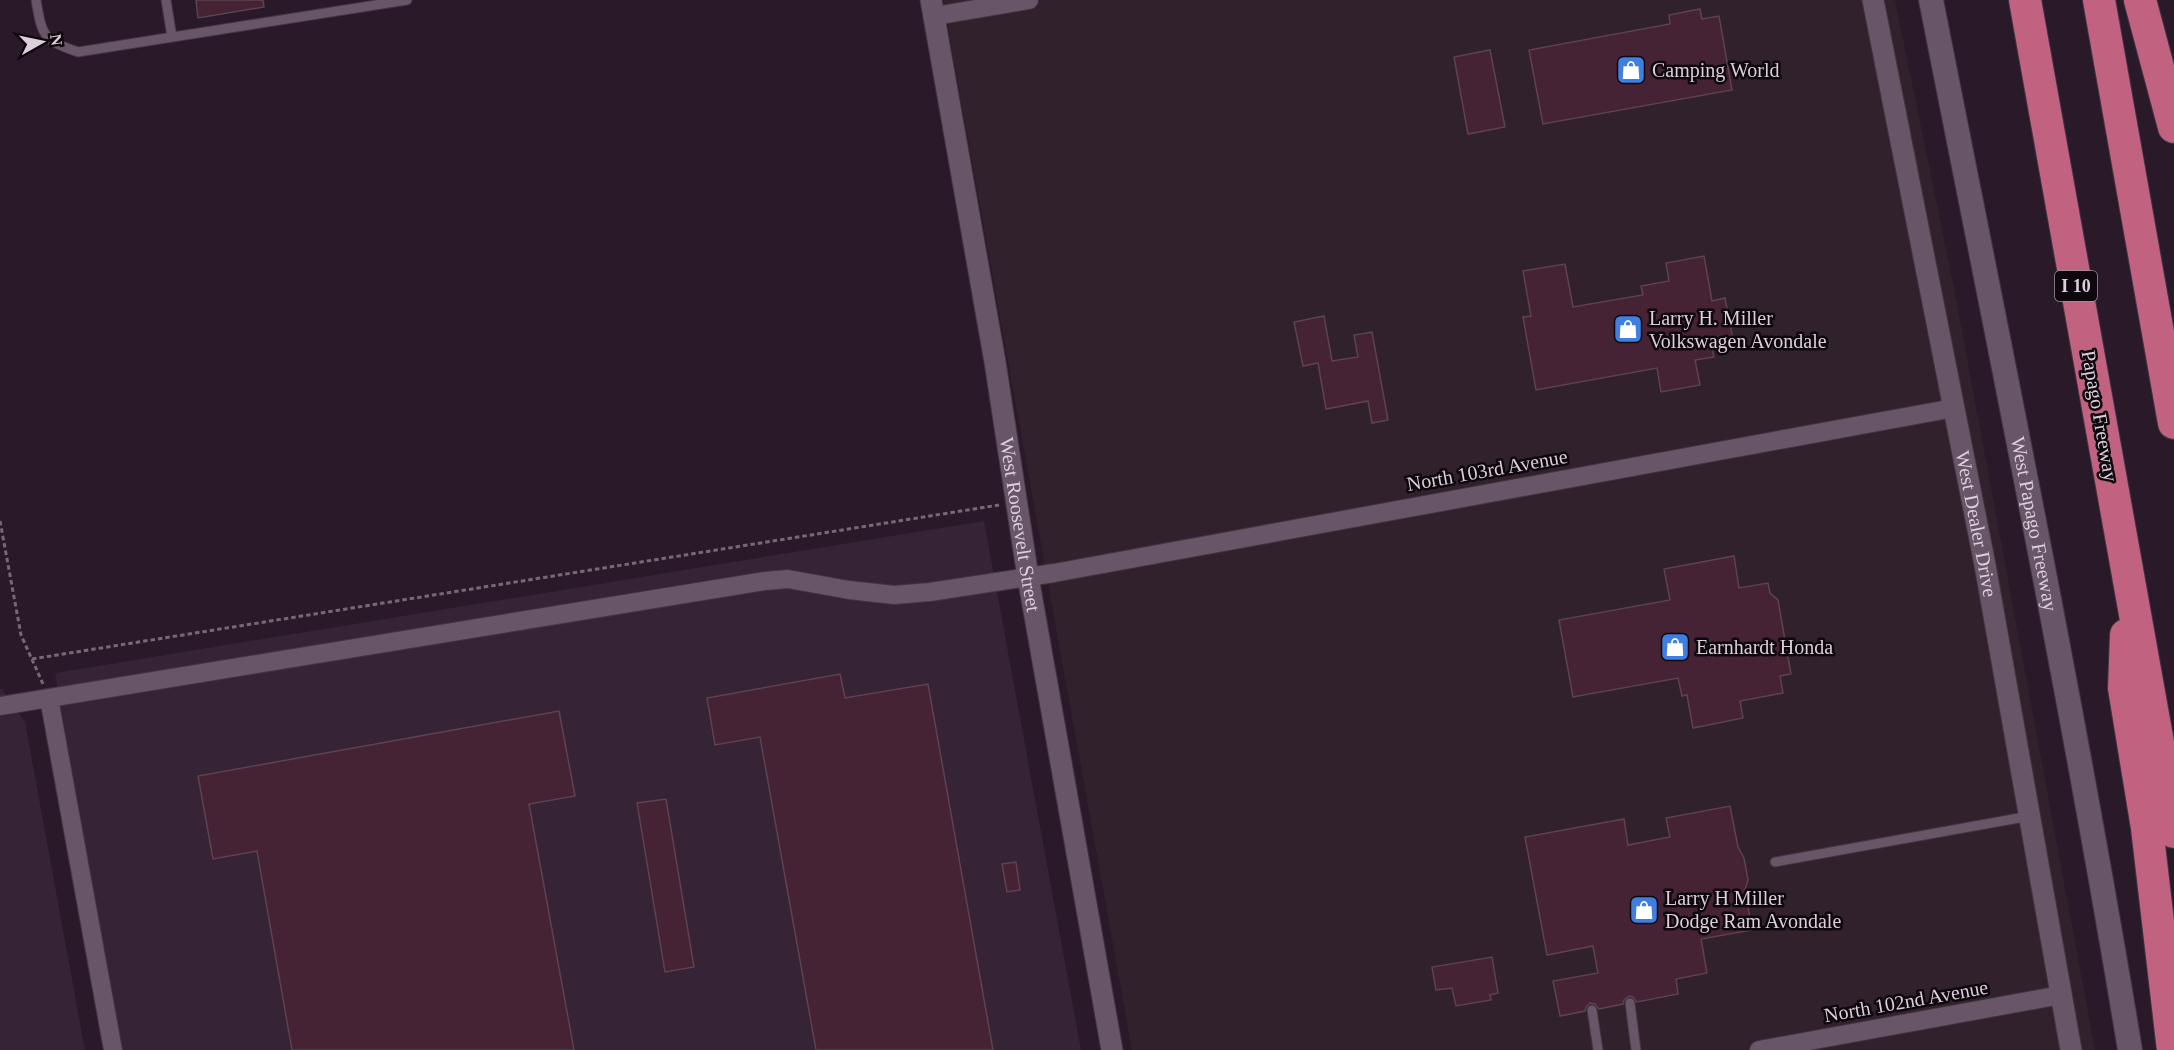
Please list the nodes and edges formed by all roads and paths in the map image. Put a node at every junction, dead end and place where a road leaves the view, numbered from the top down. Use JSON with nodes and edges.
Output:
{"nodes":[{"id":1,"x":36,"y":0,"type":"edge"},
{"id":2,"x":166,"y":0,"type":"edge"},
{"id":3,"x":407,"y":0,"type":"edge"},
{"id":4,"x":1029,"y":0,"type":"edge"},
{"id":5,"x":1873,"y":0,"type":"edge"},
{"id":6,"x":1931,"y":0,"type":"edge"},
{"id":7,"x":2025,"y":0,"type":"edge"},
{"id":8,"x":2099,"y":0,"type":"edge"},
{"id":9,"x":2140,"y":0,"type":"edge"},
{"id":10,"x":933,"y":8,"type":"edge"},
{"id":11,"x":172,"y":37,"type":"junction"},
{"id":12,"x":2174,"y":127,"type":"edge"},
{"id":13,"x":1954,"y":408,"type":"junction"},
{"id":14,"x":2174,"y":423,"type":"edge"},
{"id":15,"x":1016,"y":502,"type":"junction"},
{"id":16,"x":0,"y":521,"type":"edge"},
{"id":17,"x":2128,"y":572,"type":"junction"},
{"id":18,"x":1028,"y":577,"type":"junction"},
{"id":19,"x":32,"y":659,"type":"junction"},
{"id":20,"x":49,"y":698,"type":"junction"},
{"id":21,"x":0,"y":706,"type":"edge"},
{"id":22,"x":2030,"y":816,"type":"junction"},
{"id":23,"x":2174,"y":832,"type":"edge"},
{"id":24,"x":1775,"y":862,"type":"dead end"},
{"id":25,"x":2061,"y":995,"type":"junction"},
{"id":26,"x":1630,"y":1003,"type":"dead end"},
{"id":27,"x":1592,"y":1010,"type":"dead end"},
{"id":28,"x":112,"y":1050,"type":"edge"},
{"id":29,"x":1112,"y":1050,"type":"edge"},
{"id":30,"x":1598,"y":1050,"type":"edge"},
{"id":31,"x":1636,"y":1050,"type":"edge"},
{"id":32,"x":1759,"y":1050,"type":"edge"},
{"id":33,"x":2071,"y":1050,"type":"edge"},
{"id":34,"x":2130,"y":1050,"type":"edge"},
{"id":35,"x":2173,"y":1050,"type":"edge"}],
"edges":[{"from":1,"to":11,"type":"lane"},
{"from":2,"to":11,"type":"lane"},
{"from":3,"to":11,"type":"lane"},
{"from":4,"to":10,"type":"street"},
{"from":5,"to":13,"type":"street","name":"West Dealer Drive"},
{"from":6,"to":34,"type":"main road","name":"West Papago Freeway"},
{"from":7,"to":17,"type":"highway","name":"Papago Freeway","number":"I 10"},
{"from":8,"to":14,"type":"highway"},
{"from":9,"to":12,"type":"highway"},
{"from":10,"to":15,"type":"street","name":"West Roosevelt Street"},
{"from":13,"to":18,"type":"street","name":"North 103rd Avenue"},
{"from":13,"to":22,"type":"street","name":"West Dealer Drive"},
{"from":15,"to":18,"type":"street","name":"West Roosevelt Street"},
{"from":15,"to":19,"type":"path"},
{"from":16,"to":19,"type":"path"},
{"from":17,"to":23,"type":"highway","name":"Papago Freeway","number":"I 10"},
{"from":17,"to":35,"type":"highway"},
{"from":18,"to":20,"type":"street","name":"North 103rd Avenue"},
{"from":18,"to":29,"type":"street","name":"West Roosevelt Street"},
{"from":19,"to":20,"type":"path"},
{"from":20,"to":21,"type":"street"},
{"from":20,"to":28,"type":"street"},
{"from":22,"to":24,"type":"lane"},
{"from":22,"to":25,"type":"street","name":"West Dealer Drive"},
{"from":25,"to":32,"type":"street","name":"North 102nd Avenue"},
{"from":25,"to":33,"type":"street","name":"West Dealer Drive"},
{"from":26,"to":31,"type":"lane"},
{"from":27,"to":30,"type":"lane"}]}
